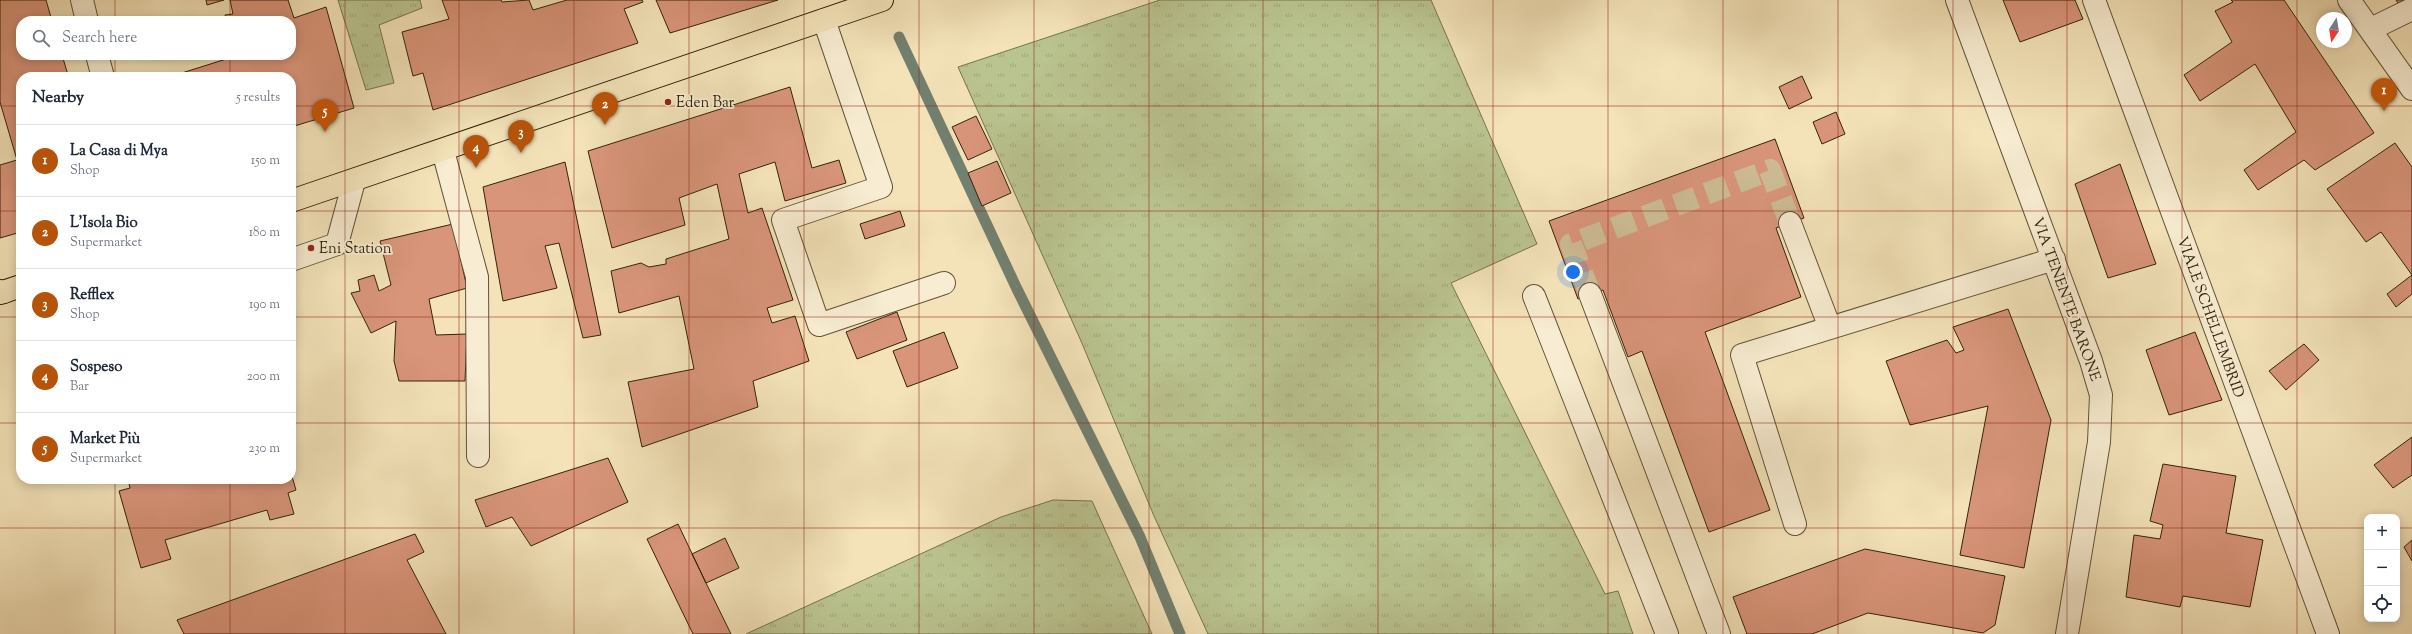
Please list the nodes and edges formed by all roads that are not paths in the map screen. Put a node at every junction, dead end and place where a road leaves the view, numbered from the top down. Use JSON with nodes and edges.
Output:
{"nodes":[{"id":1,"x":82,"y":0,"type":"edge"},
{"id":2,"x":882,"y":0,"type":"edge"},
{"id":3,"x":1957,"y":0,"type":"edge"},
{"id":4,"x":2094,"y":0,"type":"edge"},
{"id":5,"x":2349,"y":0,"type":"edge"},
{"id":6,"x":2412,"y":9,"type":"edge"},
{"id":7,"x":86,"y":16,"type":"edge"},
{"id":8,"x":824,"y":20,"type":"junction"},
{"id":9,"x":2371,"y":29,"type":"junction"},
{"id":10,"x":98,"y":60,"type":"edge"},
{"id":11,"x":102,"y":72,"type":"edge"},
{"id":12,"x":2412,"y":89,"type":"edge"},
{"id":13,"x":443,"y":151,"type":"junction"},
{"id":14,"x":354,"y":181,"type":"junction"},
{"id":15,"x":296,"y":199,"type":"edge"},
{"id":16,"x":1790,"y":223,"type":"tunnel mouth"},
{"id":17,"x":296,"y":258,"type":"edge"},
{"id":18,"x":2054,"y":259,"type":"junction"},
{"id":19,"x":944,"y":283,"type":"dead end"},
{"id":20,"x":1590,"y":294,"type":"tunnel mouth"},
{"id":21,"x":1534,"y":296,"type":"dead end"},
{"id":22,"x":1830,"y":328,"type":"junction"},
{"id":23,"x":478,"y":456,"type":"dead end"},
{"id":24,"x":1795,"y":524,"type":"dead end"},
{"id":25,"x":2073,"y":633,"type":"edge"},
{"id":26,"x":1667,"y":634,"type":"edge"},
{"id":27,"x":1719,"y":634,"type":"edge"},
{"id":28,"x":2328,"y":634,"type":"edge"}],
"edges":[{"from":1,"to":7,"type":"street"},
{"from":2,"to":8,"type":"main road"},
{"from":3,"to":18,"type":"street","name":"VIA TENENTE BARONE"},
{"from":4,"to":28,"type":"street","name":"VIALE SCHELLEMBRID"},
{"from":5,"to":9,"type":"street"},
{"from":6,"to":9,"type":"street"},
{"from":8,"to":13,"type":"main road"},
{"from":8,"to":19,"type":"street"},
{"from":9,"to":12,"type":"street"},
{"from":10,"to":11,"type":"street"},
{"from":13,"to":14,"type":"main road"},
{"from":13,"to":23,"type":"street"},
{"from":14,"to":15,"type":"main road"},
{"from":14,"to":17,"type":"street"},
{"from":16,"to":22,"type":"street"},
{"from":18,"to":22,"type":"street"},
{"from":18,"to":25,"type":"street","name":"VIA TENENTE BARONE"},
{"from":20,"to":27,"type":"street"},
{"from":21,"to":26,"type":"street"},
{"from":22,"to":24,"type":"street"}]}
